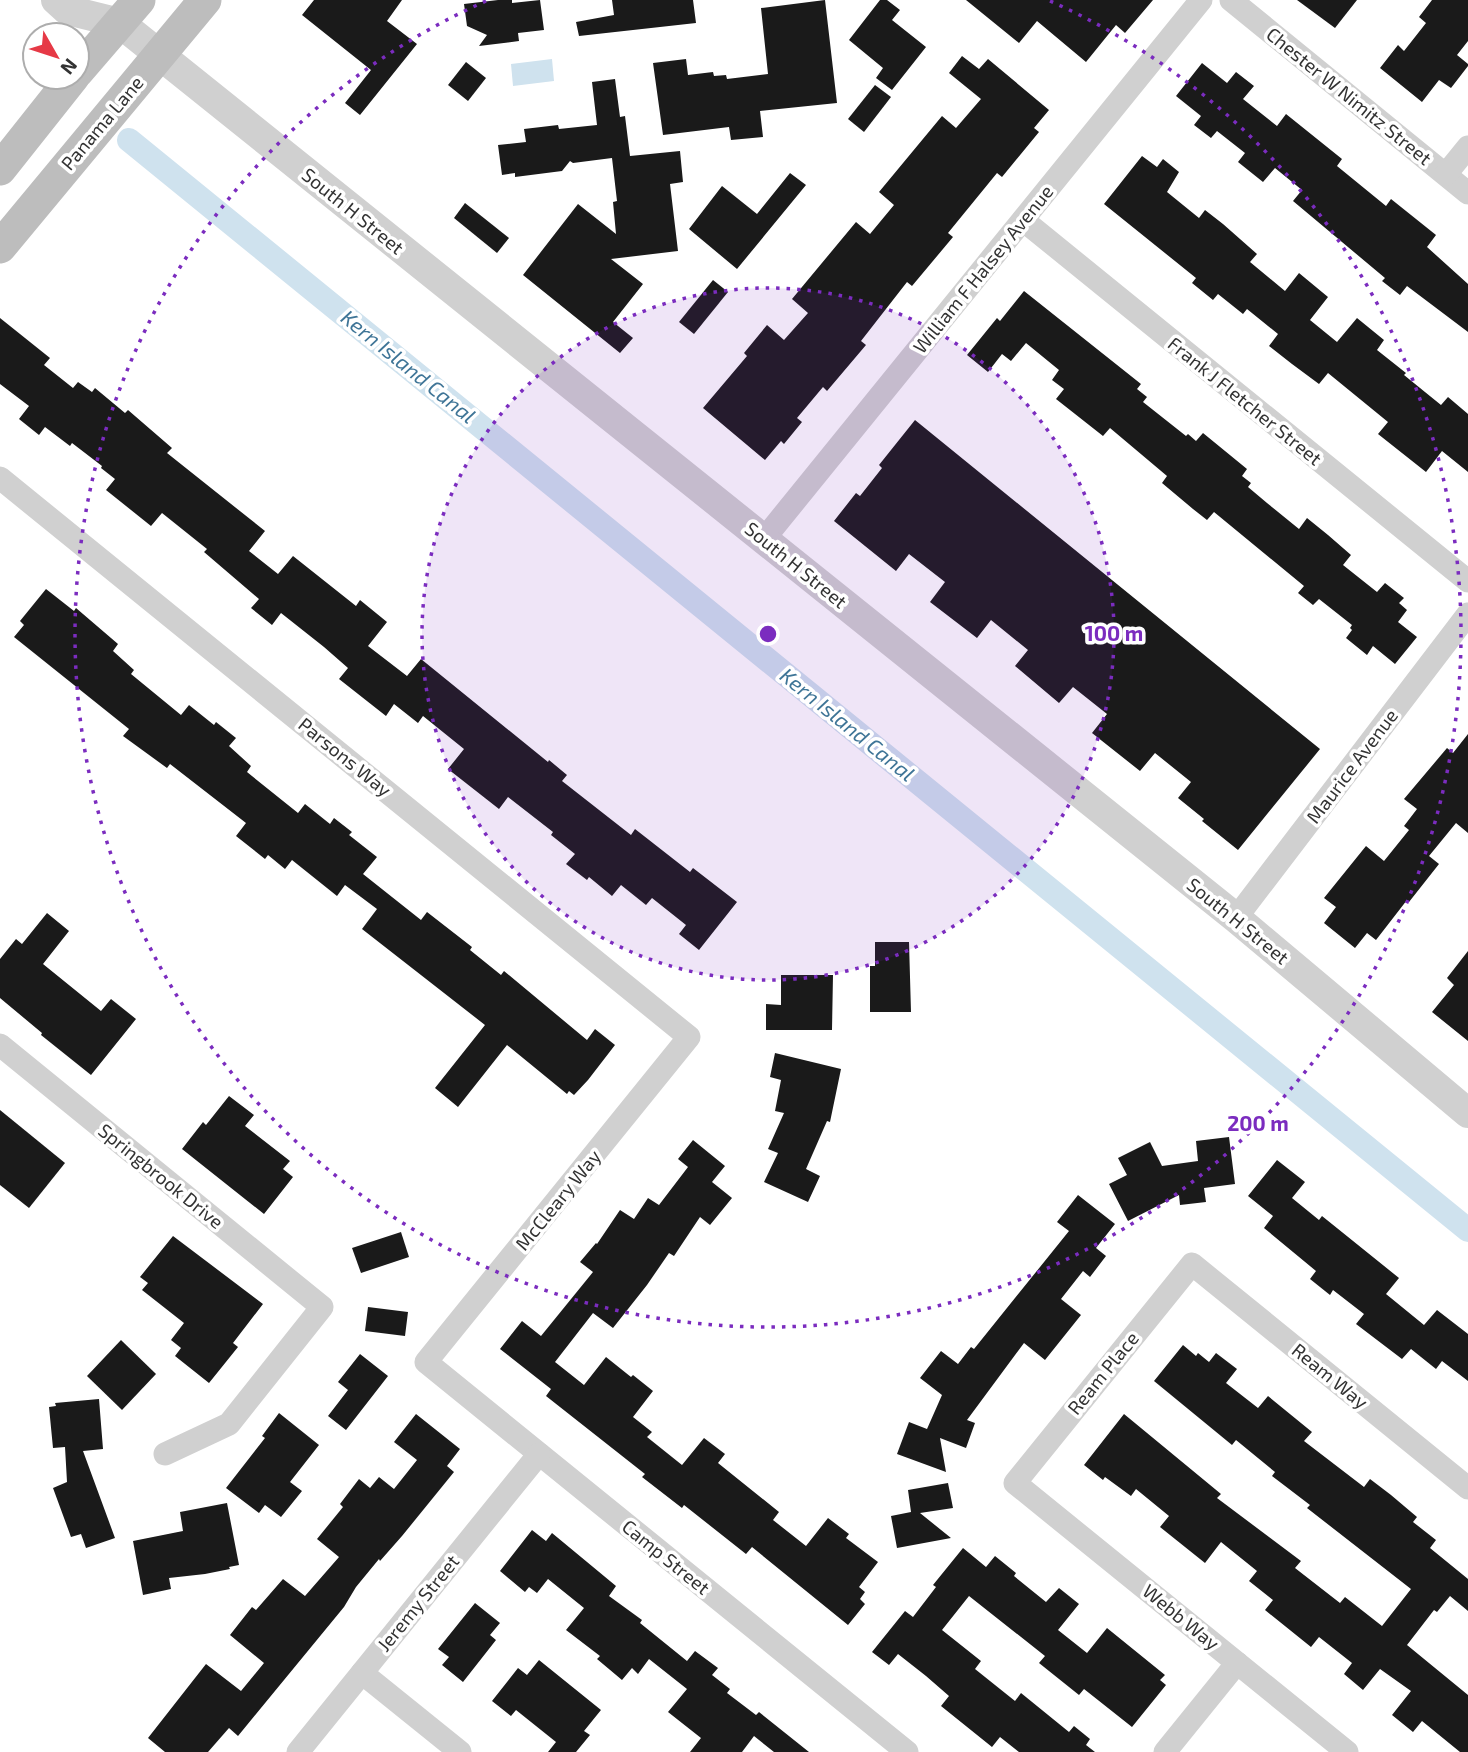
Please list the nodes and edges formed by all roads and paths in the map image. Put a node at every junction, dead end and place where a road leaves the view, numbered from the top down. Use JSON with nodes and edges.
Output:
{"nodes":[{"id":1,"x":55,"y":0,"type":"edge"},
{"id":2,"x":205,"y":0,"type":"edge"},
{"id":3,"x":1201,"y":0,"type":"edge"},
{"id":4,"x":1231,"y":0,"type":"edge"},
{"id":5,"x":123,"y":8,"type":"edge"},
{"id":6,"x":91,"y":53,"type":"edge"},
{"id":7,"x":159,"y":54,"type":"junction"},
{"id":8,"x":62,"y":91,"type":"edge"},
{"id":9,"x":1468,"y":147,"type":"edge"},
{"id":10,"x":0,"y":169,"type":"edge"},
{"id":11,"x":1446,"y":174,"type":"junction"},
{"id":12,"x":1468,"y":192,"type":"edge"},
{"id":13,"x":1023,"y":220,"type":"junction"},
{"id":14,"x":0,"y":247,"type":"edge"},
{"id":15,"x":0,"y":478,"type":"edge"},
{"id":16,"x":764,"y":539,"type":"junction"},
{"id":17,"x":1468,"y":581,"type":"edge"},
{"id":18,"x":1468,"y":614,"type":"edge"},
{"id":19,"x":1236,"y":918,"type":"junction"},
{"id":20,"x":689,"y":1037,"type":"joint"},
{"id":21,"x":0,"y":1045,"type":"edge"},
{"id":22,"x":1468,"y":1113,"type":"edge"},
{"id":23,"x":1192,"y":1264,"type":"joint"},
{"id":24,"x":426,"y":1362,"type":"joint"},
{"id":25,"x":165,"y":1454,"type":"dead end"},
{"id":26,"x":538,"y":1454,"type":"junction"},
{"id":27,"x":1015,"y":1483,"type":"joint"},
{"id":28,"x":1468,"y":1488,"type":"edge"},
{"id":29,"x":1237,"y":1663,"type":"junction"},
{"id":30,"x":362,"y":1673,"type":"junction"},
{"id":31,"x":298,"y":1752,"type":"edge"},
{"id":32,"x":460,"y":1752,"type":"edge"},
{"id":33,"x":907,"y":1752,"type":"edge"},
{"id":34,"x":1165,"y":1752,"type":"edge"},
{"id":35,"x":1347,"y":1752,"type":"edge"}],
"edges":[{"from":1,"to":5,"type":"street","name":"South H Street"},
{"from":2,"to":7,"type":"main road","name":"Panama Lane"},
{"from":3,"to":13,"type":"street","name":"William F Halsey Avenue"},
{"from":4,"to":11,"type":"street","name":"Chester W Nimitz Street"},
{"from":5,"to":6,"type":"main road"},
{"from":5,"to":7,"type":"street","name":"South H Street"},
{"from":7,"to":14,"type":"main road","name":"Panama Lane"},
{"from":7,"to":16,"type":"street","name":"South H Street"},
{"from":8,"to":10,"type":"main road"},
{"from":9,"to":11,"type":"street"},
{"from":11,"to":12,"type":"street","name":"Chester W Nimitz Street"},
{"from":13,"to":16,"type":"street","name":"William F Halsey Avenue"},
{"from":13,"to":17,"type":"street","name":"Frank J Fletcher Street"},
{"from":15,"to":20,"type":"street","name":"Parsons Way"},
{"from":16,"to":19,"type":"street","name":"South H Street"},
{"from":18,"to":19,"type":"street","name":"Maurice Avenue"},
{"from":19,"to":22,"type":"street","name":"South H Street"},
{"from":20,"to":24,"type":"street","name":"McCleary Way"},
{"from":21,"to":25,"type":"street","name":"Springbrook Drive"},
{"from":23,"to":27,"type":"street","name":"Ream Place"},
{"from":23,"to":28,"type":"street","name":"Ream Way"},
{"from":24,"to":26,"type":"street","name":"Camp Street"},
{"from":26,"to":30,"type":"street","name":"Jeremy Street"},
{"from":26,"to":33,"type":"street","name":"Camp Street"},
{"from":27,"to":29,"type":"street","name":"Webb Way"},
{"from":29,"to":34,"type":"street"},
{"from":29,"to":35,"type":"street","name":"Webb Way"},
{"from":30,"to":31,"type":"street","name":"Jeremy Street"},
{"from":30,"to":32,"type":"street"}]}
